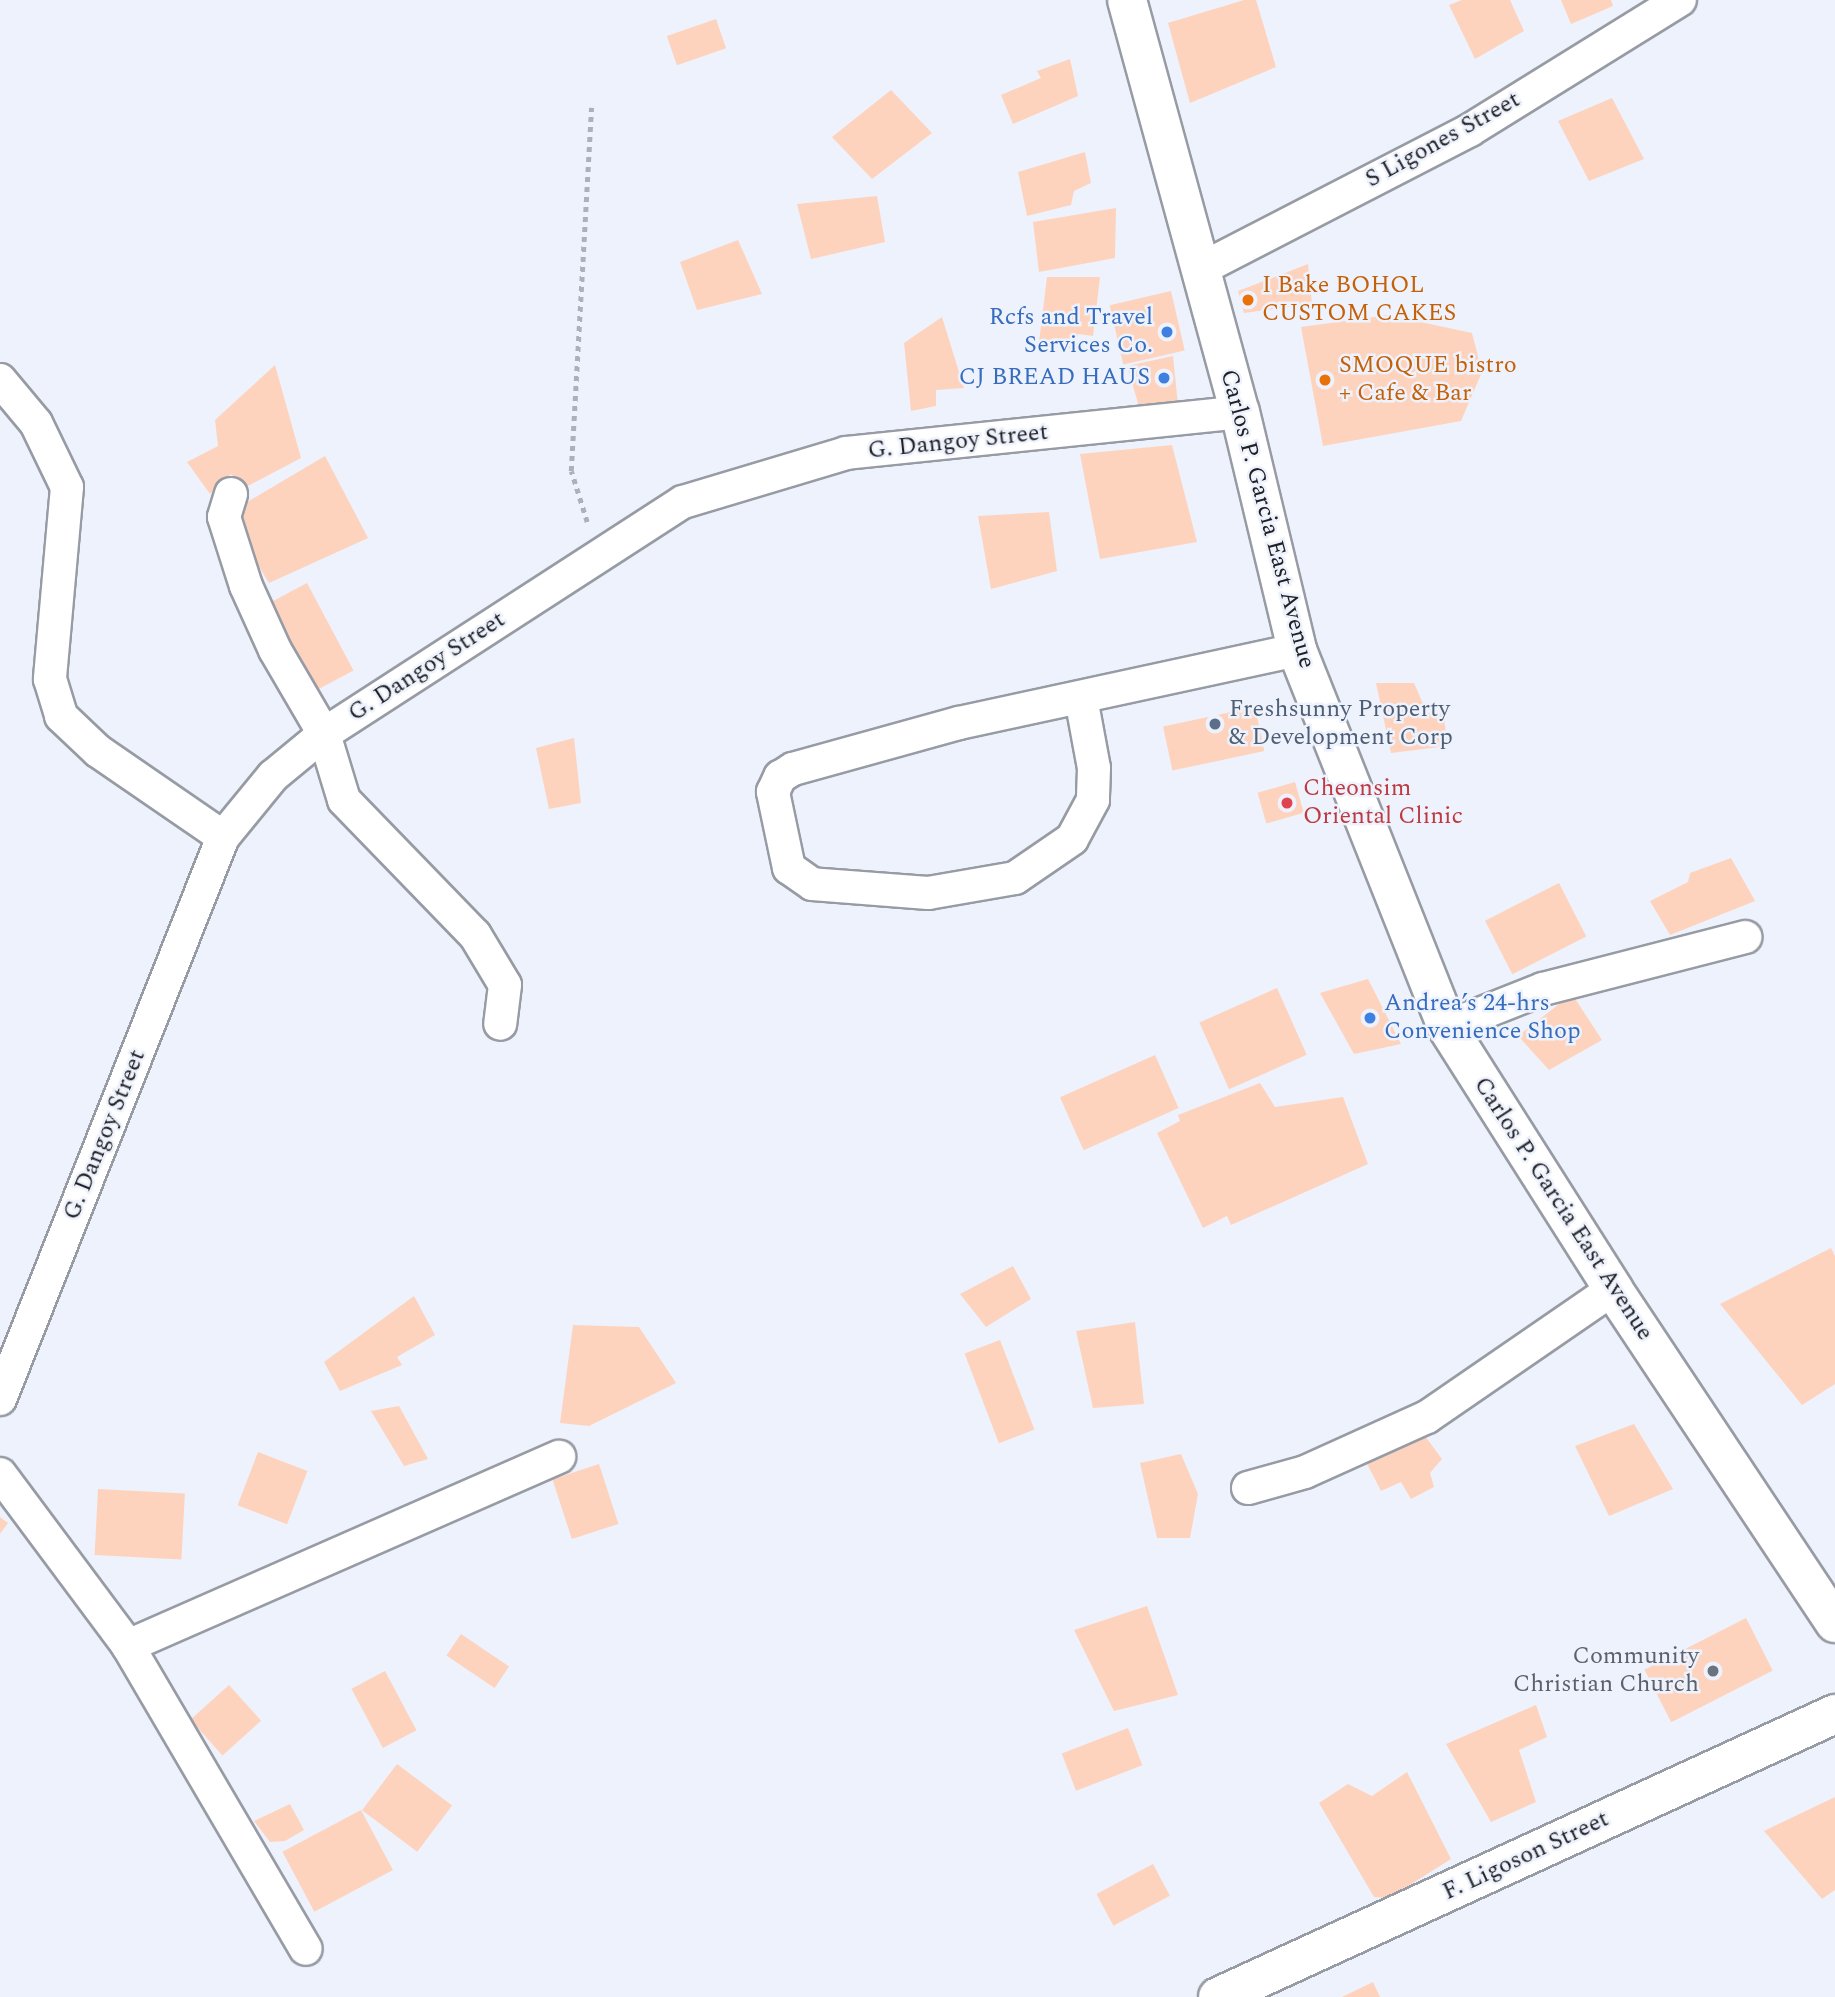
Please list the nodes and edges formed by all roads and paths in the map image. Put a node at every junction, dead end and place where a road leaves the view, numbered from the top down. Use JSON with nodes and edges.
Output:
{"nodes":[{"id":1,"x":1127,"y":0,"type":"edge"},
{"id":2,"x":1680,"y":0,"type":"edge"},
{"id":3,"x":591,"y":108,"type":"dead end"},
{"id":4,"x":1199,"y":270,"type":"junction"},
{"id":5,"x":0,"y":380,"type":"edge"},
{"id":6,"x":1240,"y":412,"type":"junction"},
{"id":7,"x":231,"y":494,"type":"dead end"},
{"id":8,"x":598,"y":556,"type":"junction"},
{"id":9,"x":1297,"y":650,"type":"junction"},
{"id":10,"x":1081,"y":698,"type":"junction"},
{"id":11,"x":324,"y":734,"type":"junction"},
{"id":12,"x":223,"y":837,"type":"junction"},
{"id":13,"x":1745,"y":937,"type":"dead end"},
{"id":14,"x":500,"y":1024,"type":"dead end"},
{"id":15,"x":1447,"y":1027,"type":"junction"},
{"id":16,"x":1613,"y":1289,"type":"junction"},
{"id":17,"x":0,"y":1399,"type":"edge"},
{"id":18,"x":559,"y":1457,"type":"dead end"},
{"id":19,"x":0,"y":1474,"type":"edge"},
{"id":20,"x":1248,"y":1488,"type":"dead end"},
{"id":21,"x":1835,"y":1623,"type":"edge"},
{"id":22,"x":128,"y":1646,"type":"junction"},
{"id":23,"x":1835,"y":1714,"type":"edge"},
{"id":24,"x":306,"y":1949,"type":"dead end"},
{"id":25,"x":1217,"y":1997,"type":"edge"}],
"edges":[{"from":1,"to":4,"type":"main road","name":"Carlos P. Garcia East Avenue"},
{"from":2,"to":4,"type":"street","name":"S Ligones Street"},
{"from":3,"to":8,"type":"path"},
{"from":4,"to":6,"type":"main road","name":"Carlos P. Garcia East Avenue"},
{"from":5,"to":12,"type":"street"},
{"from":6,"to":8,"type":"street","name":"G. Dangoy Street"},
{"from":6,"to":9,"type":"main road","name":"Carlos P. Garcia East Avenue"},
{"from":7,"to":11,"type":"street"},
{"from":8,"to":11,"type":"street","name":"G. Dangoy Street"},
{"from":9,"to":10,"type":"street"},
{"from":9,"to":15,"type":"main road","name":"Carlos P. Garcia East Avenue"},
{"from":10,"to":10,"type":"street"},
{"from":11,"to":12,"type":"street","name":"G. Dangoy Street"},
{"from":11,"to":14,"type":"street"},
{"from":12,"to":17,"type":"street","name":"G. Dangoy Street"},
{"from":13,"to":15,"type":"street"},
{"from":15,"to":16,"type":"main road","name":"Carlos P. Garcia East Avenue"},
{"from":16,"to":20,"type":"street"},
{"from":16,"to":21,"type":"main road","name":"Carlos P. Garcia East Avenue"},
{"from":18,"to":22,"type":"street"},
{"from":19,"to":22,"type":"street"},
{"from":22,"to":24,"type":"street"},
{"from":23,"to":25,"type":"main road","name":"F. Ligoson Street"}]}
